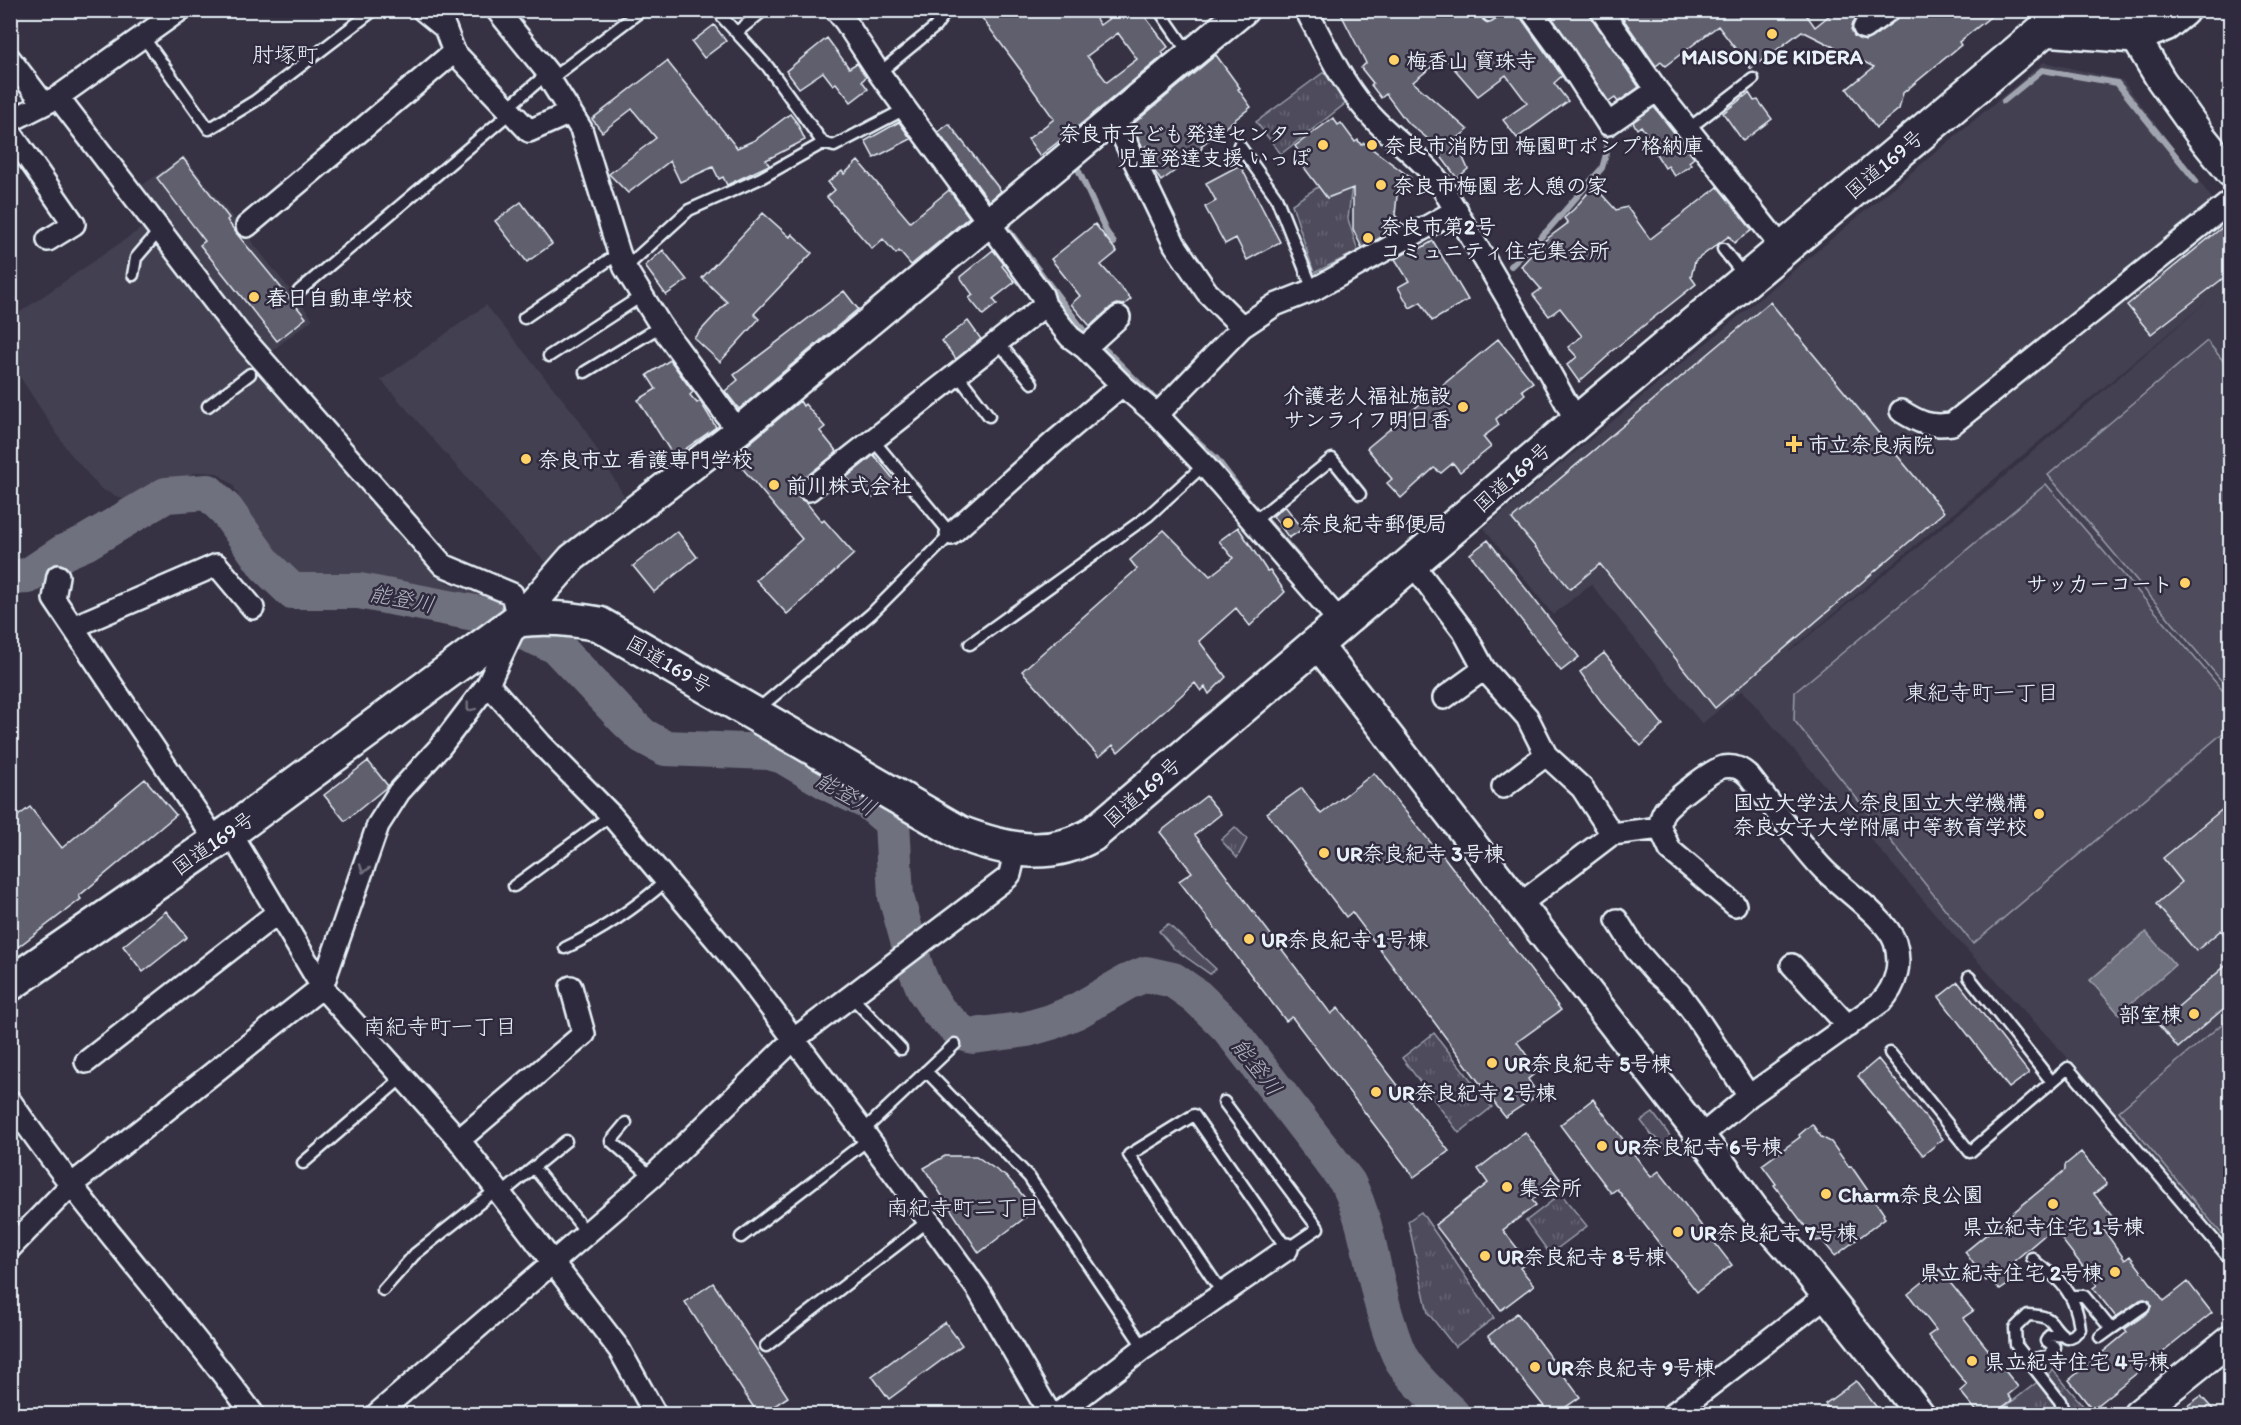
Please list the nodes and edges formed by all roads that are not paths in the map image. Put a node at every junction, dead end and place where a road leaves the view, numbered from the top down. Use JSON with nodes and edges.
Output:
{"nodes":[{"id":1,"x":180,"y":10,"type":"edge"},
{"id":2,"x":374,"y":10,"type":"edge"},
{"id":3,"x":423,"y":10,"type":"edge"},
{"id":4,"x":497,"y":10,"type":"edge"},
{"id":5,"x":642,"y":10,"type":"edge"},
{"id":6,"x":764,"y":10,"type":"edge"},
{"id":7,"x":836,"y":10,"type":"edge"},
{"id":8,"x":947,"y":10,"type":"edge"},
{"id":9,"x":1160,"y":10,"type":"edge"},
{"id":10,"x":1244,"y":10,"type":"edge"},
{"id":11,"x":1306,"y":10,"type":"edge"},
{"id":12,"x":1531,"y":10,"type":"edge"},
{"id":13,"x":1601,"y":10,"type":"edge"},
{"id":14,"x":1889,"y":10,"type":"edge"},
{"id":15,"x":2182,"y":10,"type":"edge"},
{"id":16,"x":723,"y":18,"type":"dead end"},
{"id":17,"x":2127,"y":23,"type":"edge"},
{"id":18,"x":1864,"y":28,"type":"dead end"},
{"id":19,"x":736,"y":32,"type":"junction"},
{"id":20,"x":144,"y":38,"type":"junction"},
{"id":21,"x":451,"y":44,"type":"junction"},
{"id":22,"x":1190,"y":55,"type":"junction"},
{"id":23,"x":10,"y":59,"type":"edge"},
{"id":24,"x":879,"y":73,"type":"junction"},
{"id":25,"x":550,"y":76,"type":"junction"},
{"id":26,"x":1753,"y":79,"type":"dead end"},
{"id":27,"x":1657,"y":90,"type":"junction"},
{"id":28,"x":51,"y":100,"type":"junction"},
{"id":29,"x":905,"y":109,"type":"junction"},
{"id":30,"x":508,"y":111,"type":"junction"},
{"id":31,"x":570,"y":113,"type":"junction"},
{"id":32,"x":1114,"y":118,"type":"junction"},
{"id":33,"x":10,"y":121,"type":"edge"},
{"id":34,"x":1688,"y":129,"type":"junction"},
{"id":35,"x":10,"y":132,"type":"edge"},
{"id":36,"x":823,"y":143,"type":"junction"},
{"id":37,"x":1239,"y":145,"type":"dead end"},
{"id":38,"x":2230,"y":172,"type":"edge"},
{"id":39,"x":2230,"y":202,"type":"edge"},
{"id":40,"x":1457,"y":210,"type":"junction"},
{"id":41,"x":990,"y":223,"type":"junction"},
{"id":42,"x":248,"y":226,"type":"dead end"},
{"id":43,"x":160,"y":230,"type":"junction"},
{"id":44,"x":48,"y":240,"type":"dead end"},
{"id":45,"x":1723,"y":249,"type":"dead end"},
{"id":46,"x":1783,"y":249,"type":"junction"},
{"id":47,"x":622,"y":261,"type":"junction"},
{"id":48,"x":133,"y":274,"type":"dead end"},
{"id":49,"x":1746,"y":279,"type":"junction"},
{"id":50,"x":1313,"y":290,"type":"junction"},
{"id":51,"x":299,"y":291,"type":"dead end"},
{"id":52,"x":643,"y":295,"type":"junction"},
{"id":53,"x":1045,"y":305,"type":"junction"},
{"id":54,"x":1119,"y":317,"type":"dead end"},
{"id":55,"x":524,"y":318,"type":"dead end"},
{"id":56,"x":661,"y":326,"type":"junction"},
{"id":57,"x":1242,"y":327,"type":"junction"},
{"id":58,"x":998,"y":342,"type":"junction"},
{"id":59,"x":1086,"y":348,"type":"junction"},
{"id":60,"x":549,"y":356,"type":"dead end"},
{"id":61,"x":585,"y":372,"type":"dead end"},
{"id":62,"x":250,"y":374,"type":"dead end"},
{"id":63,"x":957,"y":374,"type":"junction"},
{"id":64,"x":1032,"y":383,"type":"dead end"},
{"id":65,"x":1122,"y":385,"type":"junction"},
{"id":66,"x":208,"y":406,"type":"dead end"},
{"id":67,"x":1901,"y":411,"type":"dead end"},
{"id":68,"x":1157,"y":415,"type":"junction"},
{"id":69,"x":989,"y":416,"type":"dead end"},
{"id":70,"x":1577,"y":422,"type":"junction"},
{"id":71,"x":738,"y":431,"type":"junction"},
{"id":72,"x":873,"y":441,"type":"junction"},
{"id":73,"x":1204,"y":465,"type":"junction"},
{"id":74,"x":809,"y":490,"type":"dead end"},
{"id":75,"x":1360,"y":494,"type":"dead end"},
{"id":76,"x":1253,"y":522,"type":"junction"},
{"id":77,"x":951,"y":534,"type":"junction"},
{"id":78,"x":1412,"y":563,"type":"junction"},
{"id":79,"x":58,"y":576,"type":"dead end"},
{"id":80,"x":253,"y":608,"type":"dead end"},
{"id":81,"x":518,"y":620,"type":"junction"},
{"id":82,"x":1342,"y":624,"type":"junction"},
{"id":83,"x":73,"y":627,"type":"junction"},
{"id":84,"x":970,"y":644,"type":"dead end"},
{"id":85,"x":1317,"y":644,"type":"junction"},
{"id":86,"x":1484,"y":669,"type":"junction"},
{"id":87,"x":488,"y":684,"type":"junction"},
{"id":88,"x":1444,"y":698,"type":"dead end"},
{"id":89,"x":753,"y":714,"type":"junction"},
{"id":90,"x":1546,"y":755,"type":"junction"},
{"id":91,"x":1503,"y":787,"type":"dead end"},
{"id":92,"x":611,"y":815,"type":"junction"},
{"id":93,"x":1660,"y":828,"type":"junction"},
{"id":94,"x":1612,"y":834,"type":"junction"},
{"id":95,"x":223,"y":836,"type":"junction"},
{"id":96,"x":1016,"y":849,"type":"junction"},
{"id":97,"x":666,"y":881,"type":"junction"},
{"id":98,"x":514,"y":886,"type":"dead end"},
{"id":99,"x":1519,"y":905,"type":"junction"},
{"id":100,"x":1735,"y":905,"type":"dead end"},
{"id":101,"x":277,"y":913,"type":"junction"},
{"id":102,"x":1617,"y":920,"type":"dead end"},
{"id":103,"x":565,"y":948,"type":"dead end"},
{"id":104,"x":1792,"y":965,"type":"dead end"},
{"id":105,"x":1969,"y":976,"type":"dead end"},
{"id":106,"x":10,"y":984,"type":"edge"},
{"id":107,"x":322,"y":987,"type":"junction"},
{"id":108,"x":571,"y":987,"type":"dead end"},
{"id":109,"x":851,"y":996,"type":"junction"},
{"id":110,"x":1848,"y":1026,"type":"junction"},
{"id":111,"x":794,"y":1040,"type":"junction"},
{"id":112,"x":955,"y":1044,"type":"dead end"},
{"id":113,"x":900,"y":1049,"type":"dead end"},
{"id":114,"x":1890,"y":1053,"type":"dead end"},
{"id":115,"x":86,"y":1062,"type":"dead end"},
{"id":116,"x":926,"y":1071,"type":"junction"},
{"id":117,"x":402,"y":1077,"type":"junction"},
{"id":118,"x":2052,"y":1082,"type":"junction"},
{"id":119,"x":1749,"y":1096,"type":"junction"},
{"id":120,"x":1224,"y":1102,"type":"dead end"},
{"id":121,"x":16,"y":1114,"type":"edge"},
{"id":122,"x":626,"y":1123,"type":"dead end"},
{"id":123,"x":866,"y":1135,"type":"junction"},
{"id":124,"x":1701,"y":1136,"type":"junction"},
{"id":125,"x":459,"y":1140,"type":"junction"},
{"id":126,"x":566,"y":1141,"type":"dead end"},
{"id":127,"x":303,"y":1163,"type":"dead end"},
{"id":128,"x":534,"y":1168,"type":"junction"},
{"id":129,"x":652,"y":1177,"type":"junction"},
{"id":130,"x":70,"y":1186,"type":"junction"},
{"id":131,"x":498,"y":1193,"type":"junction"},
{"id":132,"x":928,"y":1221,"type":"junction"},
{"id":133,"x":587,"y":1233,"type":"junction"},
{"id":134,"x":741,"y":1237,"type":"dead end"},
{"id":135,"x":10,"y":1248,"type":"edge"},
{"id":136,"x":1287,"y":1249,"type":"junction"},
{"id":137,"x":2032,"y":1258,"type":"dead end"},
{"id":138,"x":2230,"y":1259,"type":"edge"},
{"id":139,"x":554,"y":1262,"type":"junction"},
{"id":140,"x":383,"y":1290,"type":"dead end"},
{"id":141,"x":1223,"y":1294,"type":"junction"},
{"id":142,"x":1826,"y":1296,"type":"junction"},
{"id":143,"x":2070,"y":1296,"type":"junction"},
{"id":144,"x":2144,"y":1306,"type":"dead end"},
{"id":145,"x":2111,"y":1329,"type":"junction"},
{"id":146,"x":2062,"y":1335,"type":"junction"},
{"id":147,"x":2100,"y":1337,"type":"dead end"},
{"id":148,"x":2230,"y":1340,"type":"edge"},
{"id":149,"x":766,"y":1346,"type":"dead end"},
{"id":150,"x":1144,"y":1348,"type":"junction"},
{"id":151,"x":2029,"y":1360,"type":"junction"},
{"id":152,"x":253,"y":1414,"type":"edge"},
{"id":153,"x":376,"y":1414,"type":"edge"},
{"id":154,"x":655,"y":1414,"type":"edge"},
{"id":155,"x":1050,"y":1414,"type":"edge"},
{"id":156,"x":1058,"y":1414,"type":"edge"},
{"id":157,"x":1673,"y":1414,"type":"edge"},
{"id":158,"x":1920,"y":1414,"type":"edge"},
{"id":159,"x":2064,"y":1414,"type":"edge"},
{"id":160,"x":2138,"y":1414,"type":"edge"}],
"edges":[{"from":1,"to":20,"type":"street"},
{"from":2,"to":20,"type":"lane"},
{"from":3,"to":21,"type":"street"},
{"from":4,"to":25,"type":"street"},
{"from":5,"to":25,"type":"lane"},
{"from":6,"to":19,"type":"lane"},
{"from":7,"to":24,"type":"street"},
{"from":8,"to":24,"type":"lane"},
{"from":9,"to":22,"type":"lane"},
{"from":10,"to":22,"type":"street"},
{"from":11,"to":40,"type":"street"},
{"from":12,"to":27,"type":"street"},
{"from":13,"to":27,"type":"street"},
{"from":14,"to":18,"type":"street"},
{"from":15,"to":17,"type":"highway","name":"国道169号"},
{"from":16,"to":19,"type":"lane"},
{"from":17,"to":38,"type":"street"},
{"from":17,"to":46,"type":"highway","name":"国道169号"},
{"from":19,"to":36,"type":"lane"},
{"from":20,"to":28,"type":"street"},
{"from":21,"to":30,"type":"street"},
{"from":21,"to":42,"type":"street"},
{"from":22,"to":32,"type":"street"},
{"from":23,"to":28,"type":"street"},
{"from":24,"to":29,"type":"street"},
{"from":25,"to":30,"type":"lane"},
{"from":25,"to":31,"type":"street"},
{"from":26,"to":34,"type":"lane"},
{"from":27,"to":34,"type":"street"},
{"from":28,"to":33,"type":"street"},
{"from":28,"to":43,"type":"street"},
{"from":29,"to":36,"type":"lane"},
{"from":29,"to":41,"type":"street"},
{"from":30,"to":31,"type":"street"},
{"from":30,"to":51,"type":"lane"},
{"from":31,"to":47,"type":"street"},
{"from":32,"to":41,"type":"street"},
{"from":32,"to":57,"type":"street"},
{"from":34,"to":46,"type":"street"},
{"from":35,"to":44,"type":"street"},
{"from":36,"to":47,"type":"lane"},
{"from":37,"to":50,"type":"lane"},
{"from":39,"to":67,"type":"street"},
{"from":40,"to":50,"type":"street"},
{"from":40,"to":70,"type":"street"},
{"from":41,"to":53,"type":"street"},
{"from":41,"to":71,"type":"street"},
{"from":43,"to":48,"type":"lane"},
{"from":43,"to":81,"type":"street"},
{"from":45,"to":49,"type":"lane"},
{"from":46,"to":49,"type":"highway","name":"国道169号"},
{"from":47,"to":52,"type":"street"},
{"from":47,"to":55,"type":"lane"},
{"from":49,"to":70,"type":"highway","name":"国道169号"},
{"from":50,"to":57,"type":"street"},
{"from":52,"to":56,"type":"street"},
{"from":52,"to":60,"type":"lane"},
{"from":53,"to":58,"type":"street"},
{"from":53,"to":59,"type":"street"},
{"from":54,"to":59,"type":"street"},
{"from":56,"to":61,"type":"lane"},
{"from":56,"to":71,"type":"street"},
{"from":57,"to":68,"type":"street"},
{"from":58,"to":63,"type":"street"},
{"from":58,"to":64,"type":"lane"},
{"from":59,"to":65,"type":"street"},
{"from":62,"to":66,"type":"lane"},
{"from":63,"to":69,"type":"lane"},
{"from":63,"to":72,"type":"street"},
{"from":65,"to":68,"type":"street"},
{"from":65,"to":77,"type":"street"},
{"from":68,"to":73,"type":"street"},
{"from":70,"to":78,"type":"highway","name":"国道169号"},
{"from":71,"to":81,"type":"street"},
{"from":72,"to":74,"type":"street"},
{"from":72,"to":77,"type":"lane"},
{"from":73,"to":76,"type":"street"},
{"from":73,"to":84,"type":"lane"},
{"from":75,"to":76,"type":"lane"},
{"from":76,"to":82,"type":"street"},
{"from":77,"to":89,"type":"lane"},
{"from":78,"to":82,"type":"highway","name":"国道169号"},
{"from":78,"to":86,"type":"street"},
{"from":79,"to":83,"type":"street"},
{"from":80,"to":83,"type":"street"},
{"from":81,"to":87,"type":"street"},
{"from":81,"to":89,"type":"highway","name":"国道169号"},
{"from":81,"to":95,"type":"highway","name":"国道169号"},
{"from":82,"to":85,"type":"highway","name":"国道169号"},
{"from":83,"to":95,"type":"street"},
{"from":85,"to":96,"type":"highway","name":"国道169号"},
{"from":85,"to":99,"type":"street"},
{"from":86,"to":88,"type":"street"},
{"from":86,"to":90,"type":"street"},
{"from":87,"to":92,"type":"street"},
{"from":87,"to":107,"type":"street","one_way":true},
{"from":89,"to":96,"type":"highway","name":"国道169号"},
{"from":90,"to":91,"type":"street"},
{"from":90,"to":94,"type":"street"},
{"from":92,"to":97,"type":"street"},
{"from":92,"to":98,"type":"lane"},
{"from":93,"to":94,"type":"street"},
{"from":93,"to":100,"type":"street"},
{"from":93,"to":110,"type":"street"},
{"from":94,"to":99,"type":"street"},
{"from":95,"to":101,"type":"street"},
{"from":95,"to":106,"type":"highway","name":"国道169号"},
{"from":96,"to":109,"type":"street"},
{"from":97,"to":103,"type":"lane"},
{"from":97,"to":111,"type":"street"},
{"from":99,"to":124,"type":"street"},
{"from":101,"to":107,"type":"street"},
{"from":101,"to":115,"type":"street"},
{"from":102,"to":119,"type":"street"},
{"from":104,"to":110,"type":"street"},
{"from":105,"to":118,"type":"lane"},
{"from":107,"to":117,"type":"street"},
{"from":107,"to":130,"type":"street"},
{"from":108,"to":125,"type":"street"},
{"from":109,"to":111,"type":"street"},
{"from":109,"to":113,"type":"lane"},
{"from":110,"to":119,"type":"street"},
{"from":111,"to":123,"type":"street"},
{"from":111,"to":129,"type":"street"},
{"from":112,"to":116,"type":"lane"},
{"from":114,"to":118,"type":"lane"},
{"from":116,"to":123,"type":"lane"},
{"from":116,"to":150,"type":"lane"},
{"from":117,"to":125,"type":"street"},
{"from":117,"to":127,"type":"lane"},
{"from":118,"to":138,"type":"lane"},
{"from":119,"to":124,"type":"street"},
{"from":120,"to":136,"type":"lane"},
{"from":121,"to":130,"type":"street"},
{"from":122,"to":129,"type":"lane"},
{"from":123,"to":132,"type":"street"},
{"from":123,"to":134,"type":"lane"},
{"from":124,"to":142,"type":"street"},
{"from":125,"to":131,"type":"street"},
{"from":126,"to":128,"type":"lane"},
{"from":128,"to":131,"type":"lane"},
{"from":128,"to":133,"type":"lane"},
{"from":129,"to":133,"type":"street"},
{"from":130,"to":135,"type":"street"},
{"from":130,"to":152,"type":"street"},
{"from":131,"to":139,"type":"street"},
{"from":131,"to":140,"type":"lane"},
{"from":132,"to":149,"type":"lane"},
{"from":132,"to":155,"type":"street"},
{"from":133,"to":139,"type":"street"},
{"from":136,"to":141,"type":"street"},
{"from":136,"to":141,"type":"lane"},
{"from":137,"to":143,"type":"lane"},
{"from":139,"to":153,"type":"street"},
{"from":139,"to":154,"type":"street"},
{"from":141,"to":150,"type":"street"},
{"from":142,"to":157,"type":"street"},
{"from":142,"to":158,"type":"street"},
{"from":143,"to":145,"type":"lane"},
{"from":143,"to":146,"type":"lane"},
{"from":144,"to":145,"type":"lane"},
{"from":145,"to":147,"type":"lane"},
{"from":146,"to":151,"type":"lane"},
{"from":146,"to":151,"type":"lane"},
{"from":148,"to":160,"type":"street"},
{"from":150,"to":156,"type":"street"},
{"from":151,"to":159,"type":"lane"}]}
